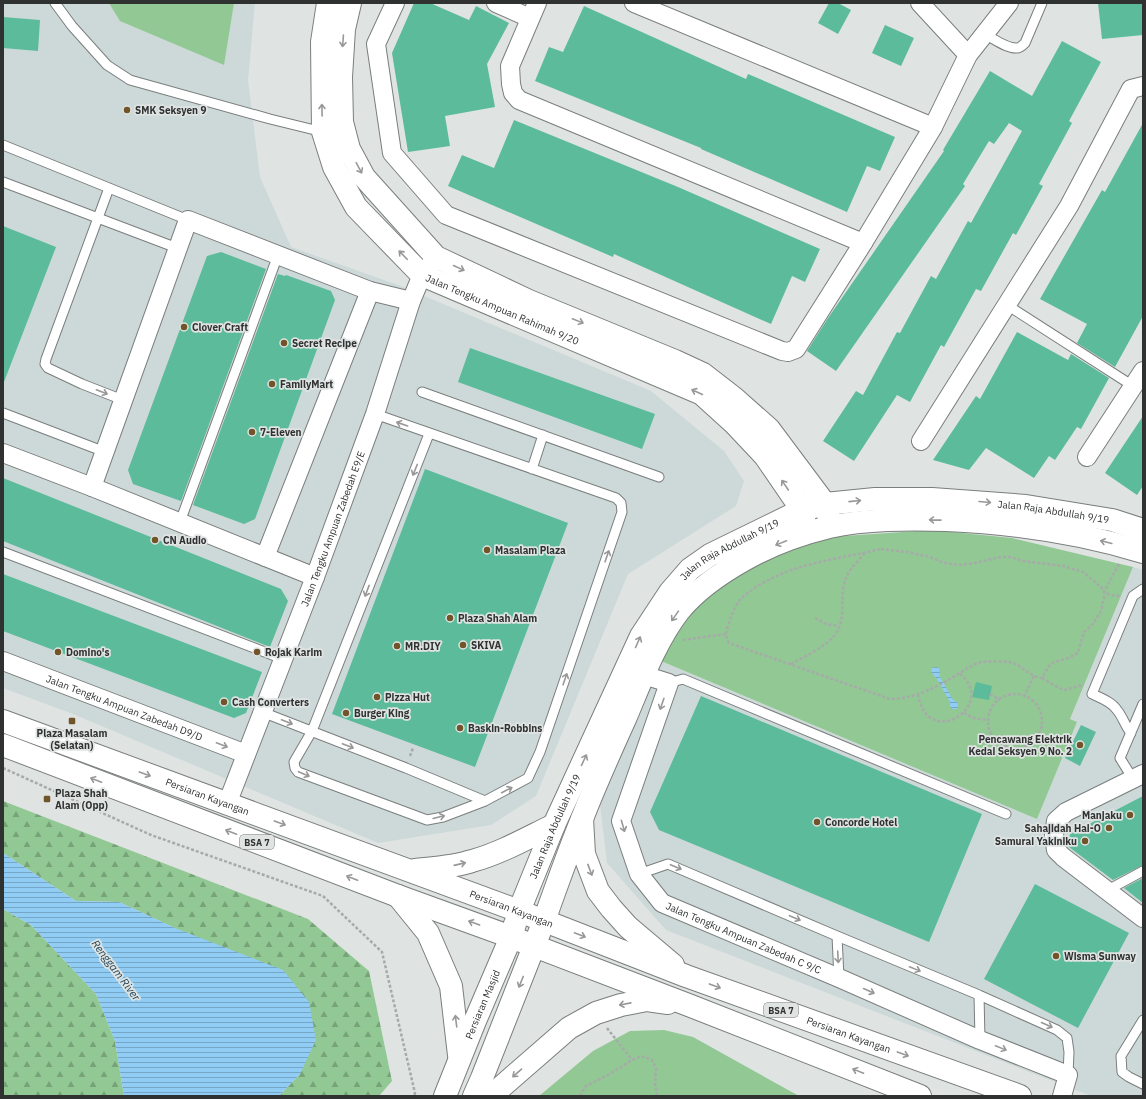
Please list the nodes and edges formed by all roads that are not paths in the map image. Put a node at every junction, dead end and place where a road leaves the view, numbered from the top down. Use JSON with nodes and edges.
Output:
{"nodes":[{"id":1,"x":55,"y":3,"type":"edge"},
{"id":2,"x":328,"y":3,"type":"edge"},
{"id":3,"x":350,"y":3,"type":"edge"},
{"id":4,"x":395,"y":3,"type":"edge"},
{"id":5,"x":496,"y":3,"type":"edge"},
{"id":6,"x":634,"y":3,"type":"edge"},
{"id":7,"x":920,"y":3,"type":"edge"},
{"id":8,"x":1008,"y":3,"type":"edge"},
{"id":9,"x":1042,"y":3,"type":"edge"},
{"id":10,"x":534,"y":10,"type":"edge"},
{"id":11,"x":984,"y":34,"type":"junction"},
{"id":12,"x":968,"y":55,"type":"junction"},
{"id":13,"x":1142,"y":86,"type":"edge"},
{"id":14,"x":933,"y":127,"type":"junction"},
{"id":15,"x":323,"y":132,"type":"junction"},
{"id":16,"x":3,"y":145,"type":"edge"},
{"id":17,"x":3,"y":182,"type":"edge"},
{"id":18,"x":109,"y":188,"type":"junction"},
{"id":19,"x":99,"y":218,"type":"junction"},
{"id":20,"x":188,"y":220,"type":"junction"},
{"id":21,"x":863,"y":243,"type":"junction"},
{"id":22,"x":177,"y":248,"type":"junction"},
{"id":23,"x":278,"y":255,"type":"junction"},
{"id":24,"x":436,"y":257,"type":"junction"},
{"id":25,"x":422,"y":275,"type":"junction"},
{"id":26,"x":370,"y":291,"type":"junction"},
{"id":27,"x":412,"y":301,"type":"junction"},
{"id":28,"x":1007,"y":305,"type":"junction"},
{"id":29,"x":1138,"y":379,"type":"edge"},
{"id":30,"x":422,"y":392,"type":"dead end"},
{"id":31,"x":123,"y":400,"type":"junction"},
{"id":32,"x":3,"y":413,"type":"edge"},
{"id":33,"x":375,"y":414,"type":"junction"},
{"id":34,"x":429,"y":434,"type":"junction"},
{"id":35,"x":543,"y":436,"type":"junction"},
{"id":36,"x":921,"y":441,"type":"dead end"},
{"id":37,"x":106,"y":452,"type":"junction"},
{"id":38,"x":3,"y":453,"type":"edge"},
{"id":39,"x":1087,"y":457,"type":"dead end"},
{"id":40,"x":532,"y":469,"type":"junction"},
{"id":41,"x":659,"y":477,"type":"dead end"},
{"id":42,"x":92,"y":487,"type":"junction"},
{"id":43,"x":825,"y":504,"type":"junction"},
{"id":44,"x":802,"y":510,"type":"junction"},
{"id":45,"x":180,"y":522,"type":"junction"},
{"id":46,"x":831,"y":527,"type":"junction"},
{"id":47,"x":1143,"y":530,"type":"edge"},
{"id":48,"x":807,"y":533,"type":"junction"},
{"id":49,"x":1135,"y":550,"type":"edge"},
{"id":50,"x":3,"y":552,"type":"edge"},
{"id":51,"x":265,"y":558,"type":"junction"},
{"id":52,"x":315,"y":577,"type":"junction"},
{"id":53,"x":1143,"y":589,"type":"edge"},
{"id":54,"x":283,"y":659,"type":"junction"},
{"id":55,"x":3,"y":661,"type":"edge"},
{"id":56,"x":637,"y":668,"type":"junction"},
{"id":57,"x":669,"y":683,"type":"junction"},
{"id":58,"x":1143,"y":704,"type":"edge"},
{"id":59,"x":262,"y":712,"type":"junction"},
{"id":60,"x":3,"y":721,"type":"edge"},
{"id":61,"x":312,"y":731,"type":"junction"},
{"id":62,"x":1131,"y":733,"type":"junction"},
{"id":63,"x":3,"y":745,"type":"edge"},
{"id":64,"x":246,"y":754,"type":"junction"},
{"id":65,"x":1138,"y":777,"type":"edge"},
{"id":66,"x":485,"y":801,"type":"junction"},
{"id":67,"x":226,"y":804,"type":"junction"},
{"id":68,"x":1006,"y":814,"type":"dead end"},
{"id":69,"x":582,"y":819,"type":"junction"},
{"id":70,"x":554,"y":825,"type":"junction"},
{"id":71,"x":408,"y":870,"type":"junction"},
{"id":72,"x":1143,"y":871,"type":"edge"},
{"id":73,"x":639,"y":874,"type":"junction"},
{"id":74,"x":1106,"y":891,"type":"junction"},
{"id":75,"x":398,"y":896,"type":"junction"},
{"id":76,"x":518,"y":911,"type":"junction"},
{"id":77,"x":1143,"y":918,"type":"edge"},
{"id":78,"x":544,"y":921,"type":"junction"},
{"id":79,"x":836,"y":936,"type":"junction"},
{"id":80,"x":511,"y":937,"type":"junction"},
{"id":81,"x":535,"y":946,"type":"junction"},
{"id":82,"x":686,"y":976,"type":"junction"},
{"id":83,"x":839,"y":978,"type":"junction"},
{"id":84,"x":979,"y":995,"type":"junction"},
{"id":85,"x":692,"y":1006,"type":"junction"},
{"id":86,"x":1143,"y":1020,"type":"edge"},
{"id":87,"x":980,"y":1040,"type":"junction"},
{"id":88,"x":460,"y":1060,"type":"junction"},
{"id":89,"x":1068,"y":1075,"type":"junction"},
{"id":90,"x":1143,"y":1084,"type":"edge"},
{"id":91,"x":445,"y":1096,"type":"edge"},
{"id":92,"x":474,"y":1096,"type":"edge"},
{"id":93,"x":491,"y":1096,"type":"edge"},
{"id":94,"x":920,"y":1096,"type":"edge"},
{"id":95,"x":1020,"y":1096,"type":"edge"},
{"id":96,"x":1062,"y":1096,"type":"edge"}],
"edges":[{"from":1,"to":15,"type":"lane"},
{"from":15,"to":2,"type":"street","name":"Jalan Tengku Ampuan Rahimah 9/20","one_way":true},
{"from":3,"to":24,"type":"street","name":"Jalan Tengku Ampuan Rahimah 9/20","one_way":true},
{"from":4,"to":21,"type":"street"},
{"from":5,"to":10,"type":"street"},
{"from":6,"to":14,"type":"street"},
{"from":7,"to":12,"type":"street"},
{"from":8,"to":11,"type":"street"},
{"from":9,"to":11,"type":"lane"},
{"from":10,"to":21,"type":"street"},
{"from":11,"to":12,"type":"street"},
{"from":12,"to":14,"type":"street"},
{"from":13,"to":28,"type":"street"},
{"from":14,"to":21,"type":"street"},
{"from":25,"to":15,"type":"street","name":"Jalan Tengku Ampuan Rahimah 9/20","one_way":true},
{"from":16,"to":18,"type":"lane"},
{"from":17,"to":19,"type":"lane"},
{"from":18,"to":19,"type":"lane"},
{"from":18,"to":20,"type":"lane"},
{"from":19,"to":22,"type":"lane"},
{"from":19,"to":31,"type":"lane","one_way":true},
{"from":20,"to":22,"type":"street"},
{"from":20,"to":23,"type":"street"},
{"from":22,"to":31,"type":"street"},
{"from":23,"to":26,"type":"street"},
{"from":23,"to":45,"type":"lane"},
{"from":24,"to":25,"type":"street","name":"Jalan Tengku Ampuan Zabedah E9/E"},
{"from":24,"to":43,"type":"street","name":"Jalan Tengku Ampuan Rahimah 9/20","one_way":true},
{"from":25,"to":27,"type":"street","name":"Jalan Tengku Ampuan Zabedah E9/E"},
{"from":44,"to":25,"type":"street","name":"Jalan Tengku Ampuan Rahimah 9/20","one_way":true},
{"from":26,"to":27,"type":"street"},
{"from":26,"to":51,"type":"street"},
{"from":27,"to":33,"type":"street","name":"Jalan Tengku Ampuan Zabedah E9/E"},
{"from":28,"to":29,"type":"lane"},
{"from":28,"to":36,"type":"street"},
{"from":29,"to":39,"type":"street"},
{"from":30,"to":35,"type":"lane"},
{"from":31,"to":37,"type":"street"},
{"from":32,"to":37,"type":"lane"},
{"from":34,"to":33,"type":"lane","one_way":true},
{"from":33,"to":52,"type":"street","name":"Jalan Tengku Ampuan Zabedah E9/E"},
{"from":34,"to":40,"type":"lane"},
{"from":34,"to":61,"type":"lane","one_way":true},
{"from":35,"to":40,"type":"lane"},
{"from":35,"to":41,"type":"lane"},
{"from":37,"to":42,"type":"street"},
{"from":38,"to":42,"type":"street"},
{"from":66,"to":40,"type":"lane","one_way":true},
{"from":42,"to":45,"type":"street"},
{"from":43,"to":44,"type":"street","name":"Jalan Raja Abdullah 9/19"},
{"from":43,"to":46,"type":"street","name":"Jalan Tengku Ampuan Rahimah 9/20"},
{"from":43,"to":47,"type":"street","name":"Jalan Raja Abdullah 9/19","one_way":true},
{"from":44,"to":48,"type":"street","name":"Jalan Tengku Ampuan Rahimah 9/20"},
{"from":56,"to":44,"type":"street","name":"Jalan Raja Abdullah 9/19","one_way":true},
{"from":45,"to":51,"type":"street"},
{"from":46,"to":48,"type":"street","name":"Jalan Raja Abdullah 9/19"},
{"from":49,"to":46,"type":"street","name":"Jalan Raja Abdullah 9/19","one_way":true},
{"from":48,"to":56,"type":"street","name":"Jalan Raja Abdullah 9/19","one_way":true},
{"from":50,"to":54,"type":"lane"},
{"from":51,"to":52,"type":"street"},
{"from":52,"to":54,"type":"street","name":"Jalan Tengku Ampuan Zabedah E9/E"},
{"from":53,"to":62,"type":"lane"},
{"from":54,"to":59,"type":"street","name":"Jalan Tengku Ampuan Zabedah E9/E"},
{"from":55,"to":64,"type":"street","name":"Jalan Tengku Ampuan Zabedah D9/D","one_way":true},
{"from":56,"to":57,"type":"street"},
{"from":56,"to":69,"type":"street","name":"Jalan Raja Abdullah 9/19"},
{"from":70,"to":56,"type":"street","name":"Jalan Raja Abdullah 9/19","one_way":true},
{"from":57,"to":68,"type":"lane"},
{"from":57,"to":73,"type":"street","name":"Jalan Tengku Ampuan Zabedah C 9/C","one_way":true},
{"from":58,"to":62,"type":"lane"},
{"from":59,"to":61,"type":"lane","one_way":true},
{"from":59,"to":64,"type":"street","name":"Jalan Tengku Ampuan Zabedah E9/E"},
{"from":60,"to":67,"type":"street","name":"Persiaran Kayangan","number":"BSA 7","one_way":true},
{"from":61,"to":66,"type":"lane","one_way":true},
{"from":61,"to":66,"type":"lane","one_way":true},
{"from":62,"to":65,"type":"lane"},
{"from":75,"to":63,"type":"street","number":"BSA 7","one_way":true},
{"from":64,"to":67,"type":"street","name":"Jalan Tengku Ampuan Zabedah E9/E"},
{"from":65,"to":74,"type":"street"},
{"from":67,"to":71,"type":"street","name":"Persiaran Kayangan","number":"BSA 7","one_way":true},
{"from":69,"to":78,"type":"street","name":"Jalan Raja Abdullah 9/19"},
{"from":69,"to":82,"type":"street","one_way":true},
{"from":71,"to":70,"type":"street","one_way":true},
{"from":70,"to":76,"type":"street","name":"Jalan Raja Abdullah 9/19"},
{"from":71,"to":76,"type":"street","name":"Persiaran Kayangan","number":"BSA 7"},
{"from":72,"to":74,"type":"lane"},
{"from":73,"to":79,"type":"lane","one_way":true},
{"from":73,"to":83,"type":"street","name":"Jalan Tengku Ampuan Zabedah C 9/C"},
{"from":74,"to":77,"type":"street"},
{"from":80,"to":75,"type":"street","number":"BSA 7","one_way":true},
{"from":88,"to":75,"type":"street","one_way":true},
{"from":76,"to":78,"type":"street","name":"Persiaran Kayangan","number":"BSA 7"},
{"from":76,"to":80,"type":"street","name":"Persiaran Masjid"},
{"from":78,"to":81,"type":"street"},
{"from":78,"to":82,"type":"street","name":"Persiaran Kayangan","number":"BSA 7","one_way":true},
{"from":79,"to":83,"type":"lane","one_way":true},
{"from":79,"to":84,"type":"lane","one_way":true},
{"from":80,"to":81,"type":"street","number":"BSA 7"},
{"from":80,"to":88,"type":"street","name":"Persiaran Masjid"},
{"from":81,"to":85,"type":"street","number":"BSA 7"},
{"from":81,"to":92,"type":"street","one_way":true},
{"from":82,"to":95,"type":"street","name":"Persiaran Kayangan","number":"BSA 7","one_way":true},
{"from":83,"to":87,"type":"street","name":"Jalan Tengku Ampuan Zabedah C 9/C","one_way":true},
{"from":84,"to":87,"type":"lane"},
{"from":84,"to":89,"type":"lane","one_way":true},
{"from":85,"to":93,"type":"street","one_way":true},
{"from":94,"to":85,"type":"street","number":"BSA 7","one_way":true},
{"from":86,"to":90,"type":"lane"},
{"from":87,"to":89,"type":"street","name":"Jalan Tengku Ampuan Zabedah C 9/C","one_way":true},
{"from":88,"to":91,"type":"street","name":"Persiaran Masjid"},
{"from":89,"to":96,"type":"street"}]}
